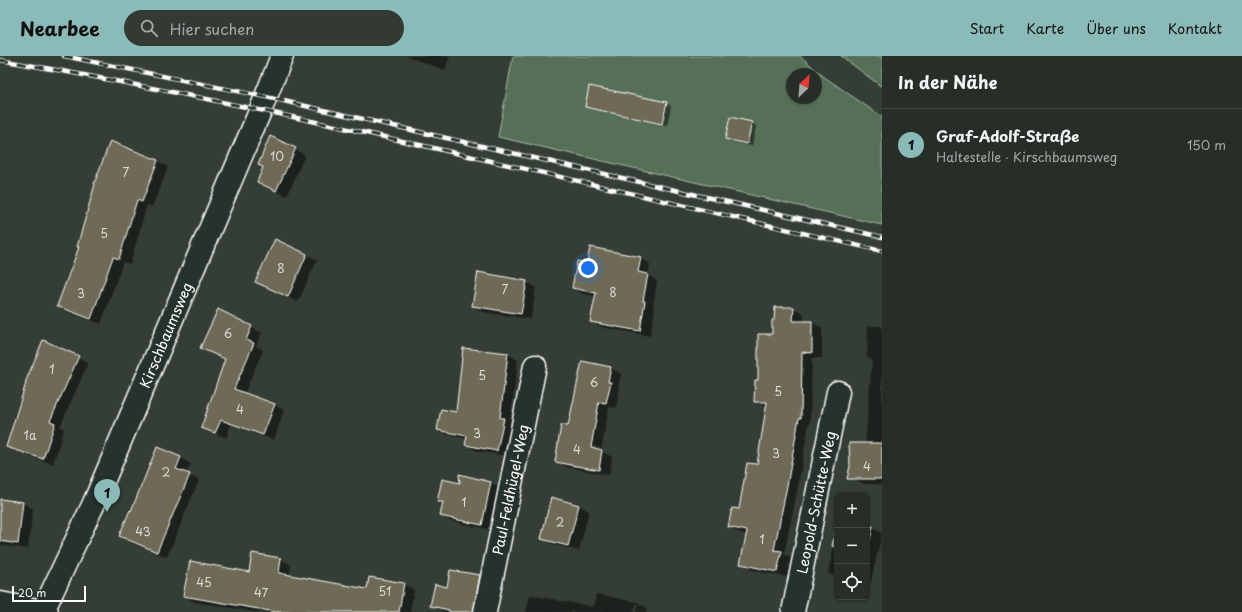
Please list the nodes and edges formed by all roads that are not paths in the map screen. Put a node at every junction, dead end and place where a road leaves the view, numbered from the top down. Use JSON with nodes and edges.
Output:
{"nodes":[{"id":1,"x":282,"y":56,"type":"edge"},
{"id":2,"x":535,"y":366,"type":"dead end"},
{"id":3,"x":838,"y":392,"type":"dead end"},
{"id":4,"x":0,"y":603,"type":"edge"},
{"id":5,"x":45,"y":612,"type":"edge"},
{"id":6,"x":485,"y":612,"type":"edge"},
{"id":7,"x":792,"y":612,"type":"edge"}],
"edges":[{"from":1,"to":5,"type":"street","name":"Kirschbaumsweg"},
{"from":2,"to":6,"type":"street","name":"Paul-Feldhügel-Weg"},
{"from":3,"to":7,"type":"street","name":"Leopold-Schütte-Weg"},
{"from":4,"to":5,"type":"street"}]}
